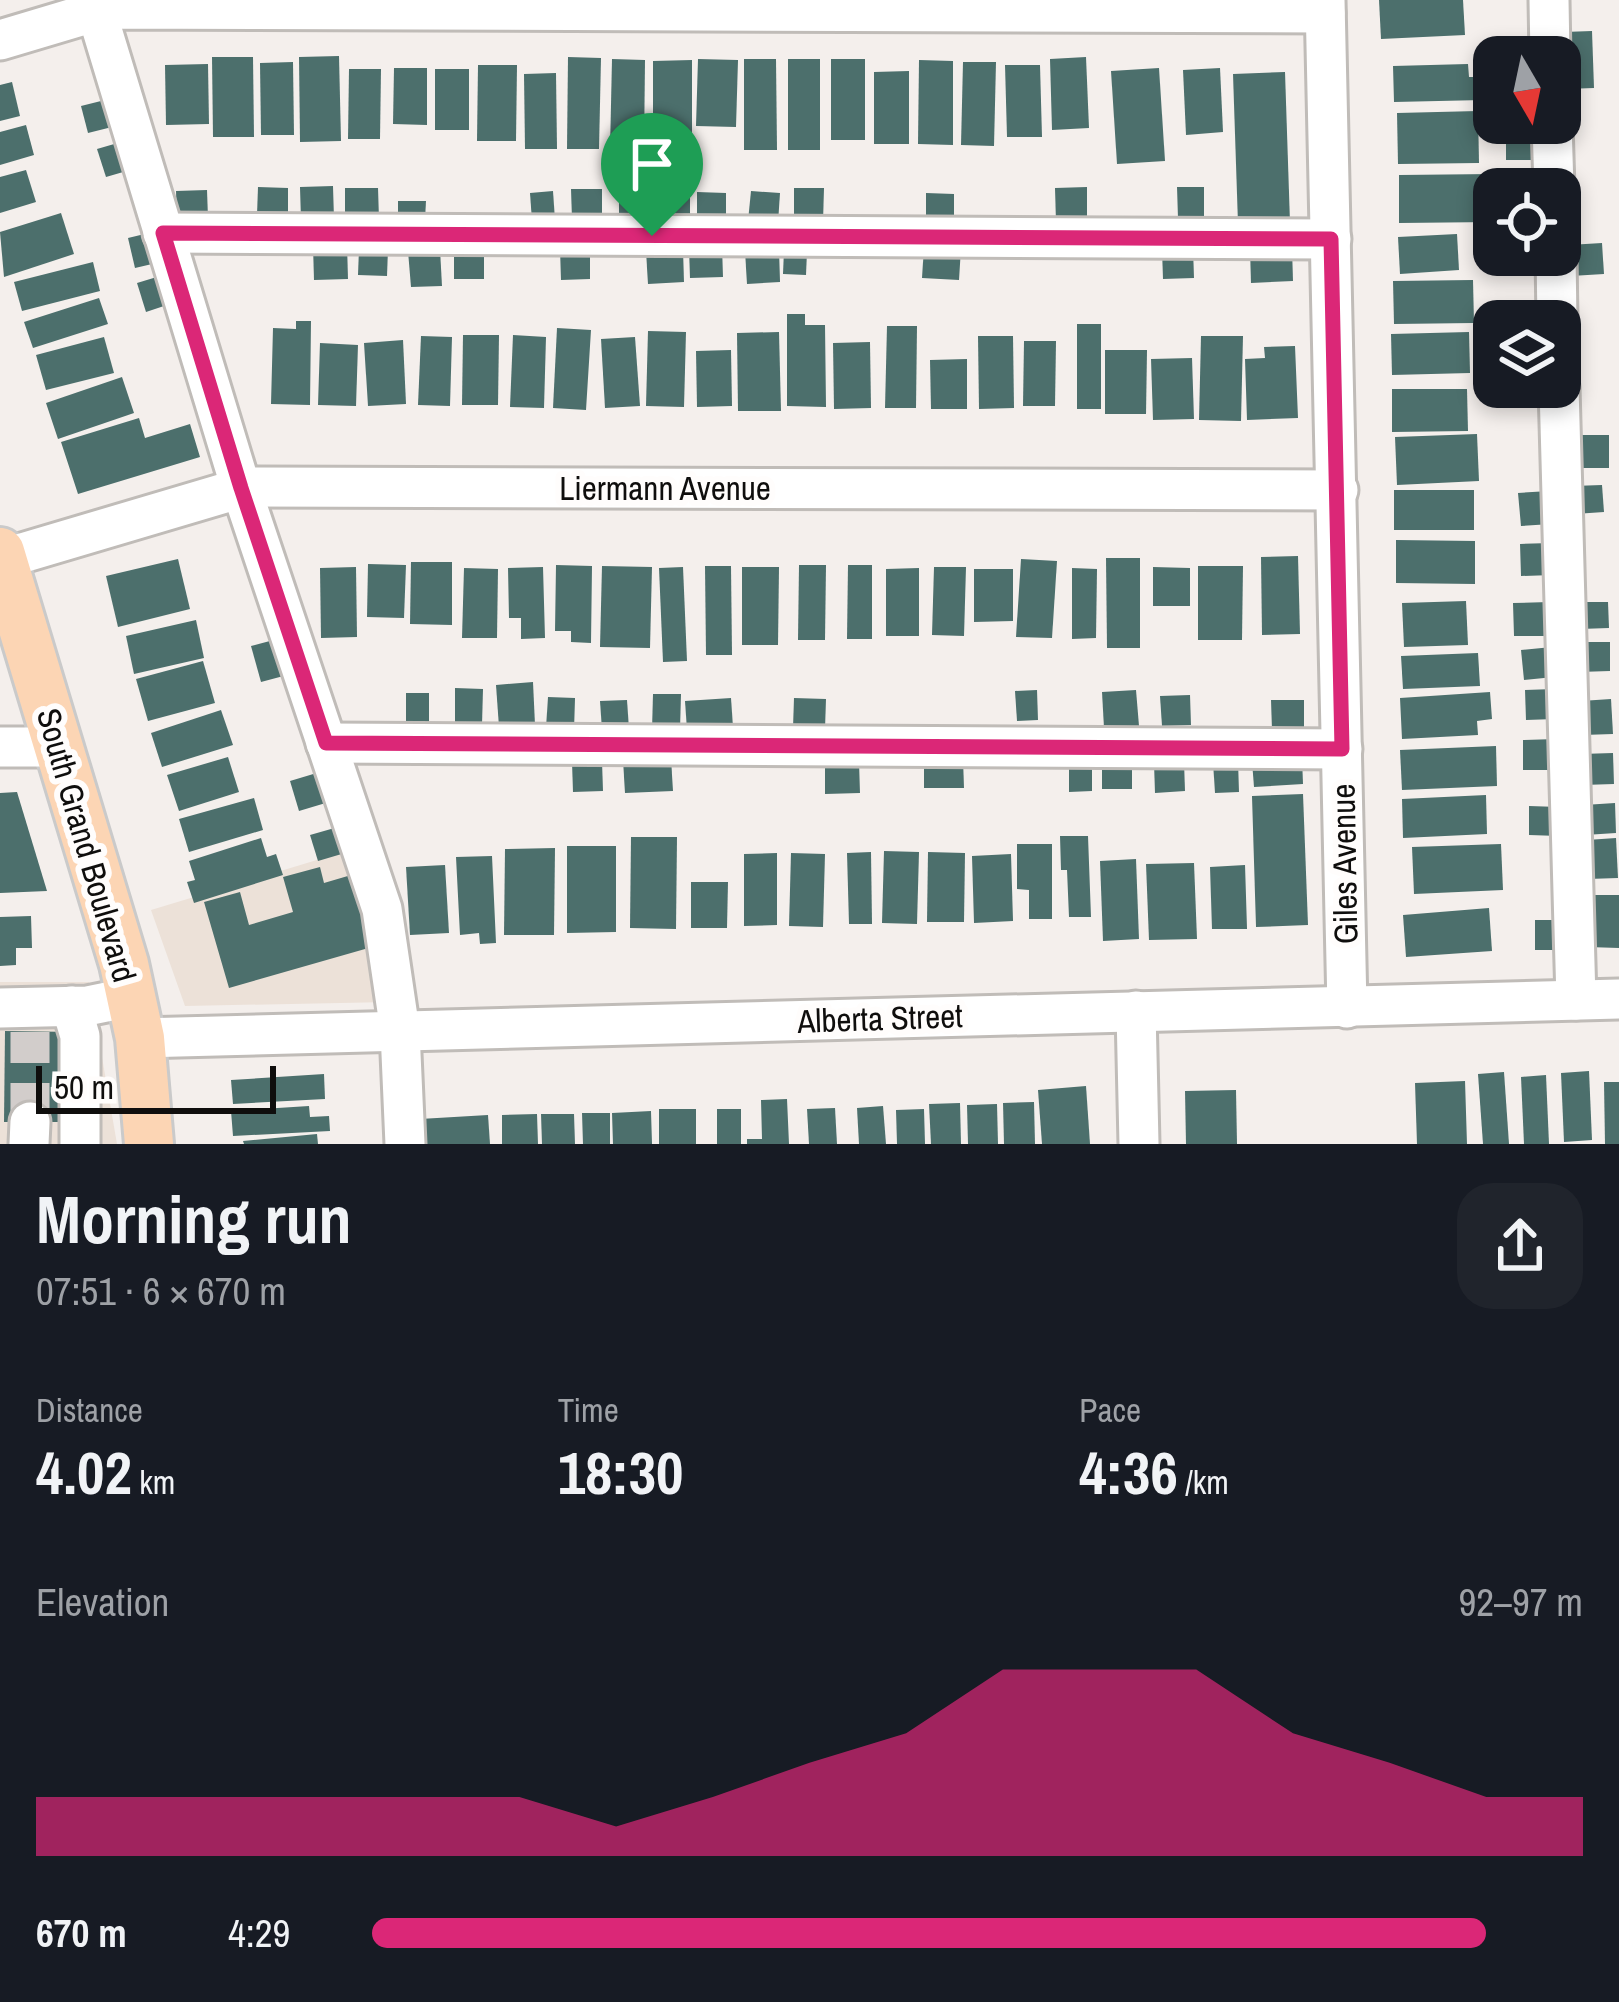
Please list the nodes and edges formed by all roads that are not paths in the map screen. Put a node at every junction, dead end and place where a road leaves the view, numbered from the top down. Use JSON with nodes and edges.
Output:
{"nodes":[{"id":1,"x":1549,"y":0,"type":"edge"},
{"id":2,"x":94,"y":6,"type":"edge"},
{"id":3,"x":1325,"y":7,"type":"edge"},
{"id":4,"x":1550,"y":36,"type":"edge"},
{"id":5,"x":0,"y":40,"type":"edge"},
{"id":6,"x":163,"y":233,"type":"junction"},
{"id":7,"x":1331,"y":239,"type":"junction"},
{"id":8,"x":1560,"y":408,"type":"edge"},
{"id":9,"x":241,"y":488,"type":"junction"},
{"id":10,"x":1338,"y":490,"type":"junction"},
{"id":11,"x":1,"y":555,"type":"edge"},
{"id":12,"x":326,"y":743,"type":"junction"},
{"id":13,"x":0,"y":747,"type":"edge"},
{"id":14,"x":58,"y":747,"type":"junction"},
{"id":15,"x":1342,"y":749,"type":"junction"},
{"id":16,"x":1619,"y":999,"type":"edge"},
{"id":17,"x":1576,"y":1000,"type":"junction"},
{"id":18,"x":71,"y":1006,"type":"junction"},
{"id":19,"x":1347,"y":1008,"type":"junction"},
{"id":20,"x":1136,"y":1011,"type":"junction"},
{"id":21,"x":20,"y":1016,"type":"edge"},
{"id":22,"x":136,"y":1017,"type":"junction"},
{"id":23,"x":400,"y":1031,"type":"junction"},
{"id":24,"x":80,"y":1144,"type":"edge"},
{"id":25,"x":149,"y":1144,"type":"edge"},
{"id":26,"x":405,"y":1144,"type":"edge"},
{"id":27,"x":1139,"y":1144,"type":"edge"}],
"edges":[{"from":1,"to":4,"type":"street"},
{"from":2,"to":3,"type":"street"},
{"from":2,"to":5,"type":"street"},
{"from":2,"to":6,"type":"street"},
{"from":3,"to":7,"type":"street","name":"Giles Avenue"},
{"from":6,"to":7,"type":"street"},
{"from":6,"to":9,"type":"street"},
{"from":7,"to":10,"type":"street","name":"Giles Avenue"},
{"from":8,"to":17,"type":"street"},
{"from":9,"to":10,"type":"street","name":"Liermann Avenue"},
{"from":9,"to":11,"type":"street","name":"Liermann Avenue"},
{"from":9,"to":12,"type":"street"},
{"from":10,"to":15,"type":"street","name":"Giles Avenue"},
{"from":11,"to":14,"type":"main road","name":"South Grand Boulevard"},
{"from":12,"to":15,"type":"street"},
{"from":12,"to":23,"type":"street"},
{"from":13,"to":14,"type":"street"},
{"from":14,"to":22,"type":"main road","name":"South Grand Boulevard"},
{"from":15,"to":19,"type":"street","name":"Giles Avenue"},
{"from":16,"to":17,"type":"street","name":"Alberta Street"},
{"from":17,"to":19,"type":"street","name":"Alberta Street"},
{"from":18,"to":21,"type":"street","name":"Alberta Street"},
{"from":18,"to":22,"type":"street","name":"Alberta Street"},
{"from":18,"to":24,"type":"street"},
{"from":19,"to":20,"type":"street","name":"Alberta Street"},
{"from":20,"to":23,"type":"street","name":"Alberta Street"},
{"from":20,"to":27,"type":"street"},
{"from":22,"to":23,"type":"street","name":"Alberta Street"},
{"from":22,"to":25,"type":"main road","name":"South Grand Boulevard"},
{"from":23,"to":26,"type":"street"}]}
